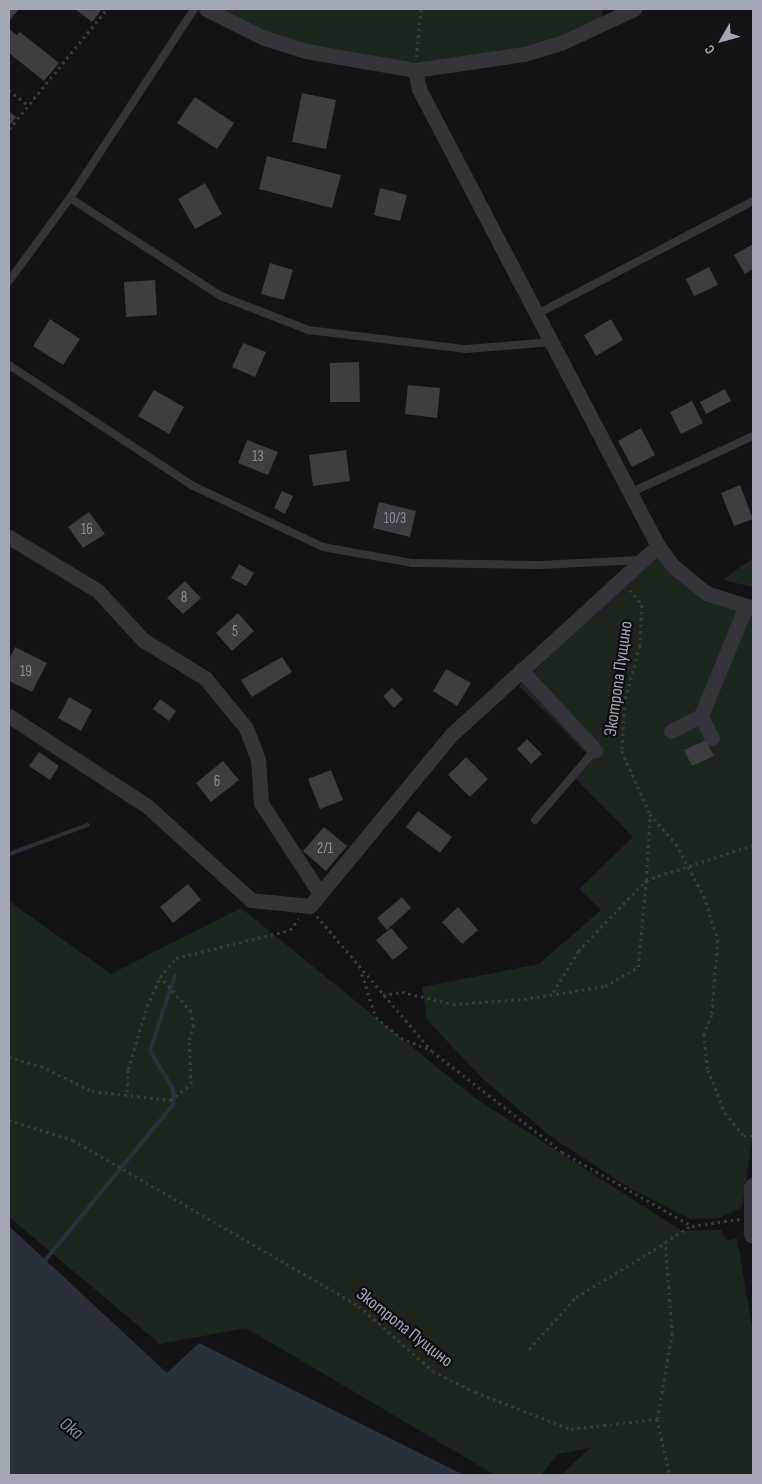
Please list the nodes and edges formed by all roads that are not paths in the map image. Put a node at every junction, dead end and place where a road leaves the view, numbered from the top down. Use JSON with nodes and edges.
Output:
{"nodes":[{"id":1,"x":194,"y":9,"type":"edge"},
{"id":2,"x":206,"y":9,"type":"edge"},
{"id":3,"x":634,"y":9,"type":"edge"},
{"id":4,"x":614,"y":13,"type":"edge"},
{"id":5,"x":415,"y":70,"type":"junction"},
{"id":6,"x":70,"y":198,"type":"junction"},
{"id":7,"x":753,"y":201,"type":"edge"},
{"id":8,"x":9,"y":281,"type":"edge"},
{"id":9,"x":539,"y":313,"type":"junction"},
{"id":10,"x":554,"y":342,"type":"junction"},
{"id":11,"x":9,"y":365,"type":"edge"},
{"id":12,"x":753,"y":436,"type":"edge"},
{"id":13,"x":632,"y":492,"type":"junction"},
{"id":14,"x":9,"y":537,"type":"edge"},
{"id":15,"x":658,"y":546,"type":"junction"},
{"id":16,"x":640,"y":560,"type":"junction"},
{"id":17,"x":750,"y":607,"type":"edge"},
{"id":18,"x":520,"y":670,"type":"junction"},
{"id":19,"x":9,"y":716,"type":"edge"},
{"id":20,"x":701,"y":716,"type":"junction"},
{"id":21,"x":671,"y":731,"type":"dead end"},
{"id":22,"x":712,"y":738,"type":"dead end"},
{"id":23,"x":595,"y":750,"type":"joint"},
{"id":24,"x":535,"y":820,"type":"dead end"},
{"id":25,"x":319,"y":892,"type":"junction"},
{"id":26,"x":753,"y":1187,"type":"edge"},
{"id":27,"x":752,"y":1226,"type":"edge"}],
"edges":[{"from":1,"to":6,"type":"lane"},
{"from":2,"to":5,"type":"street"},
{"from":3,"to":4,"type":"street"},
{"from":4,"to":5,"type":"street"},
{"from":5,"to":9,"type":"street"},
{"from":6,"to":8,"type":"lane"},
{"from":6,"to":10,"type":"lane"},
{"from":7,"to":9,"type":"lane"},
{"from":9,"to":10,"type":"street"},
{"from":10,"to":13,"type":"street"},
{"from":11,"to":16,"type":"lane"},
{"from":12,"to":13,"type":"lane"},
{"from":13,"to":15,"type":"street"},
{"from":14,"to":25,"type":"street"},
{"from":15,"to":16,"type":"street"},
{"from":15,"to":17,"type":"street"},
{"from":16,"to":18,"type":"street"},
{"from":17,"to":20,"type":"street"},
{"from":18,"to":23,"type":"street"},
{"from":18,"to":25,"type":"street"},
{"from":19,"to":25,"type":"street"},
{"from":20,"to":21,"type":"street"},
{"from":20,"to":22,"type":"street"},
{"from":23,"to":24,"type":"lane"},
{"from":26,"to":27,"type":"street"}]}
